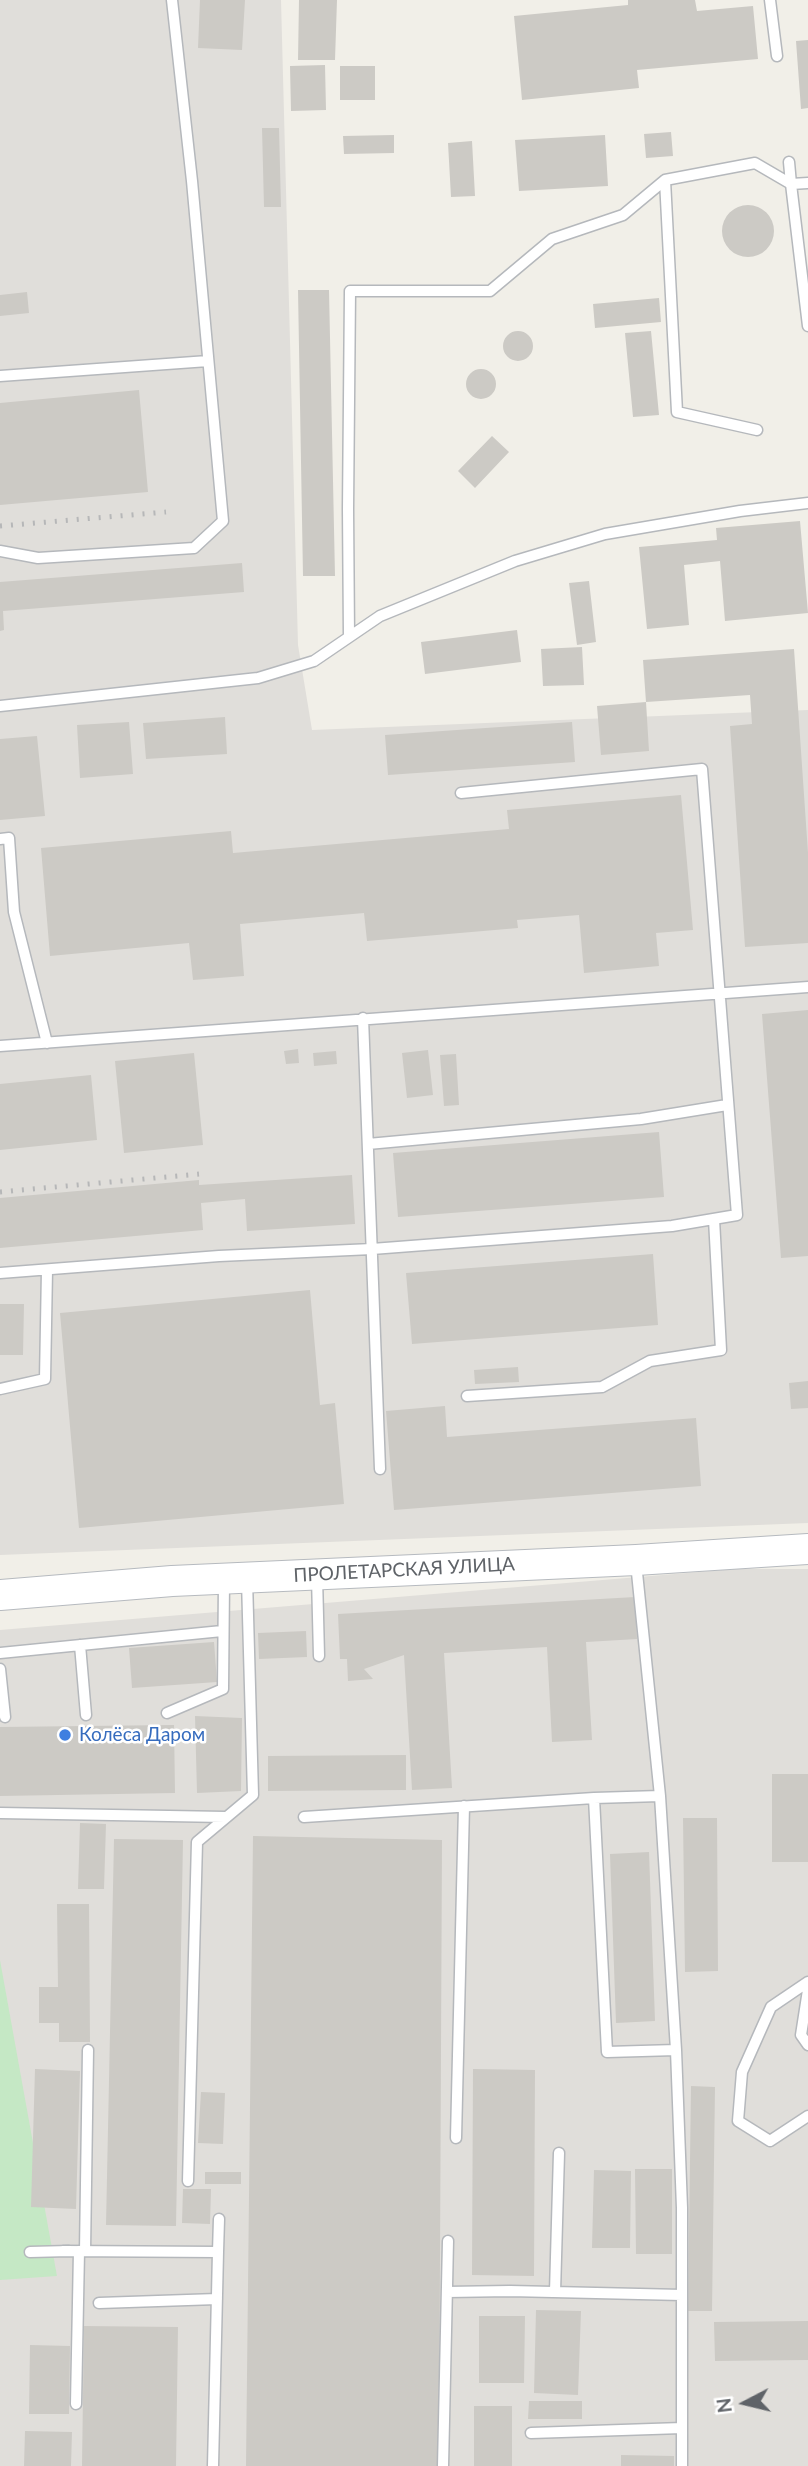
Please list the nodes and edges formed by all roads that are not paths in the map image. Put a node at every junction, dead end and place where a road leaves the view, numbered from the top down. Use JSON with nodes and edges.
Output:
{"nodes":[{"id":1,"x":172,"y":0,"type":"edge"},
{"id":2,"x":770,"y":0,"type":"edge"},
{"id":3,"x":777,"y":56,"type":"dead end"},
{"id":4,"x":789,"y":162,"type":"dead end"},
{"id":5,"x":665,"y":180,"type":"junction"},
{"id":6,"x":808,"y":183,"type":"edge"},
{"id":7,"x":791,"y":184,"type":"junction"},
{"id":8,"x":808,"y":326,"type":"edge"},
{"id":9,"x":208,"y":361,"type":"junction"},
{"id":10,"x":0,"y":376,"type":"edge"},
{"id":11,"x":757,"y":430,"type":"dead end"},
{"id":12,"x":808,"y":503,"type":"edge"},
{"id":13,"x":0,"y":551,"type":"edge"},
{"id":14,"x":349,"y":637,"type":"junction"},
{"id":15,"x":0,"y":706,"type":"edge"},
{"id":16,"x":461,"y":793,"type":"dead end"},
{"id":17,"x":0,"y":839,"type":"edge"},
{"id":18,"x":808,"y":987,"type":"edge"},
{"id":19,"x":720,"y":993,"type":"junction"},
{"id":20,"x":363,"y":1018,"type":"junction"},
{"id":21,"x":47,"y":1043,"type":"junction"},
{"id":22,"x":0,"y":1046,"type":"edge"},
{"id":23,"x":727,"y":1105,"type":"junction"},
{"id":24,"x":368,"y":1144,"type":"junction"},
{"id":25,"x":714,"y":1219,"type":"junction"},
{"id":26,"x":372,"y":1249,"type":"junction"},
{"id":27,"x":47,"y":1269,"type":"junction"},
{"id":28,"x":0,"y":1273,"type":"edge"},
{"id":29,"x":0,"y":1389,"type":"edge"},
{"id":30,"x":467,"y":1396,"type":"dead end"},
{"id":31,"x":380,"y":1469,"type":"dead end"},
{"id":32,"x":808,"y":1549,"type":"edge"},
{"id":33,"x":636,"y":1560,"type":"junction"},
{"id":34,"x":317,"y":1574,"type":"junction"},
{"id":35,"x":236,"y":1578,"type":"junction"},
{"id":36,"x":0,"y":1595,"type":"edge"},
{"id":37,"x":222,"y":1631,"type":"junction"},
{"id":38,"x":80,"y":1645,"type":"junction"},
{"id":39,"x":0,"y":1653,"type":"edge"},
{"id":40,"x":319,"y":1656,"type":"dead end"},
{"id":41,"x":0,"y":1669,"type":"edge"},
{"id":42,"x":167,"y":1713,"type":"dead end"},
{"id":43,"x":86,"y":1715,"type":"dead end"},
{"id":44,"x":5,"y":1717,"type":"dead end"},
{"id":45,"x":660,"y":1796,"type":"junction"},
{"id":46,"x":594,"y":1798,"type":"junction"},
{"id":47,"x":464,"y":1806,"type":"junction"},
{"id":48,"x":0,"y":1813,"type":"edge"},
{"id":49,"x":225,"y":1817,"type":"junction"},
{"id":50,"x":304,"y":1817,"type":"dead end"},
{"id":51,"x":808,"y":1982,"type":"edge"},
{"id":52,"x":808,"y":1990,"type":"edge"},
{"id":53,"x":808,"y":2045,"type":"edge"},
{"id":54,"x":88,"y":2050,"type":"dead end"},
{"id":55,"x":676,"y":2050,"type":"junction"},
{"id":56,"x":808,"y":2116,"type":"edge"},
{"id":57,"x":456,"y":2138,"type":"dead end"},
{"id":58,"x":559,"y":2154,"type":"dead end"},
{"id":59,"x":188,"y":2181,"type":"dead end"},
{"id":60,"x":219,"y":2219,"type":"dead end"},
{"id":61,"x":448,"y":2241,"type":"dead end"},
{"id":62,"x":74,"y":2251,"type":"junction"},
{"id":63,"x":30,"y":2252,"type":"dead end"},
{"id":64,"x":218,"y":2252,"type":"junction"},
{"id":65,"x":447,"y":2292,"type":"junction"},
{"id":66,"x":555,"y":2292,"type":"junction"},
{"id":67,"x":682,"y":2295,"type":"junction"},
{"id":68,"x":218,"y":2299,"type":"junction"},
{"id":69,"x":99,"y":2304,"type":"dead end"},
{"id":70,"x":76,"y":2404,"type":"dead end"},
{"id":71,"x":682,"y":2428,"type":"junction"},
{"id":72,"x":531,"y":2433,"type":"dead end"},
{"id":73,"x":212,"y":2466,"type":"edge"},
{"id":74,"x":443,"y":2466,"type":"edge"},
{"id":75,"x":682,"y":2466,"type":"edge"}],
"edges":[{"from":1,"to":9,"type":"lane"},
{"from":2,"to":3,"type":"lane"},
{"from":4,"to":7,"type":"lane"},
{"from":5,"to":7,"type":"lane"},
{"from":5,"to":11,"type":"lane"},
{"from":5,"to":14,"type":"lane"},
{"from":6,"to":7,"type":"lane"},
{"from":7,"to":8,"type":"lane"},
{"from":9,"to":10,"type":"lane"},
{"from":9,"to":13,"type":"lane"},
{"from":12,"to":14,"type":"lane"},
{"from":14,"to":15,"type":"lane"},
{"from":16,"to":19,"type":"lane"},
{"from":17,"to":21,"type":"lane"},
{"from":18,"to":19,"type":"lane"},
{"from":19,"to":20,"type":"lane"},
{"from":19,"to":23,"type":"lane"},
{"from":20,"to":21,"type":"lane"},
{"from":20,"to":24,"type":"lane"},
{"from":21,"to":22,"type":"lane"},
{"from":23,"to":24,"type":"lane"},
{"from":23,"to":25,"type":"lane"},
{"from":24,"to":26,"type":"lane"},
{"from":25,"to":26,"type":"lane"},
{"from":25,"to":30,"type":"lane"},
{"from":26,"to":27,"type":"lane"},
{"from":26,"to":31,"type":"lane"},
{"from":27,"to":28,"type":"lane"},
{"from":27,"to":29,"type":"lane"},
{"from":32,"to":33,"type":"street","name":"ПРОЛЕТАРСКАЯ УЛИЦА"},
{"from":33,"to":34,"type":"street","name":"ПРОЛЕТАРСКАЯ УЛИЦА"},
{"from":33,"to":45,"type":"lane"},
{"from":34,"to":35,"type":"street","name":"ПРОЛЕТАРСКАЯ УЛИЦА"},
{"from":34,"to":40,"type":"lane"},
{"from":35,"to":36,"type":"street","name":"ПРОЛЕТАРСКАЯ УЛИЦА"},
{"from":35,"to":37,"type":"lane"},
{"from":35,"to":49,"type":"lane"},
{"from":37,"to":38,"type":"lane"},
{"from":37,"to":42,"type":"lane"},
{"from":38,"to":39,"type":"lane"},
{"from":38,"to":43,"type":"lane"},
{"from":41,"to":44,"type":"lane"},
{"from":45,"to":46,"type":"lane"},
{"from":45,"to":55,"type":"lane"},
{"from":46,"to":47,"type":"lane"},
{"from":46,"to":55,"type":"lane"},
{"from":47,"to":50,"type":"lane"},
{"from":47,"to":57,"type":"lane"},
{"from":48,"to":49,"type":"lane"},
{"from":49,"to":59,"type":"lane"},
{"from":51,"to":56,"type":"lane"},
{"from":52,"to":53,"type":"lane"},
{"from":54,"to":62,"type":"lane"},
{"from":55,"to":67,"type":"lane"},
{"from":58,"to":66,"type":"lane"},
{"from":60,"to":64,"type":"lane"},
{"from":61,"to":65,"type":"lane"},
{"from":62,"to":63,"type":"lane"},
{"from":62,"to":64,"type":"lane"},
{"from":62,"to":70,"type":"lane"},
{"from":64,"to":68,"type":"lane"},
{"from":65,"to":66,"type":"lane"},
{"from":65,"to":74,"type":"lane"},
{"from":66,"to":67,"type":"lane"},
{"from":67,"to":71,"type":"lane"},
{"from":68,"to":69,"type":"lane"},
{"from":68,"to":73,"type":"lane"},
{"from":71,"to":72,"type":"lane"},
{"from":71,"to":75,"type":"lane"}]}
